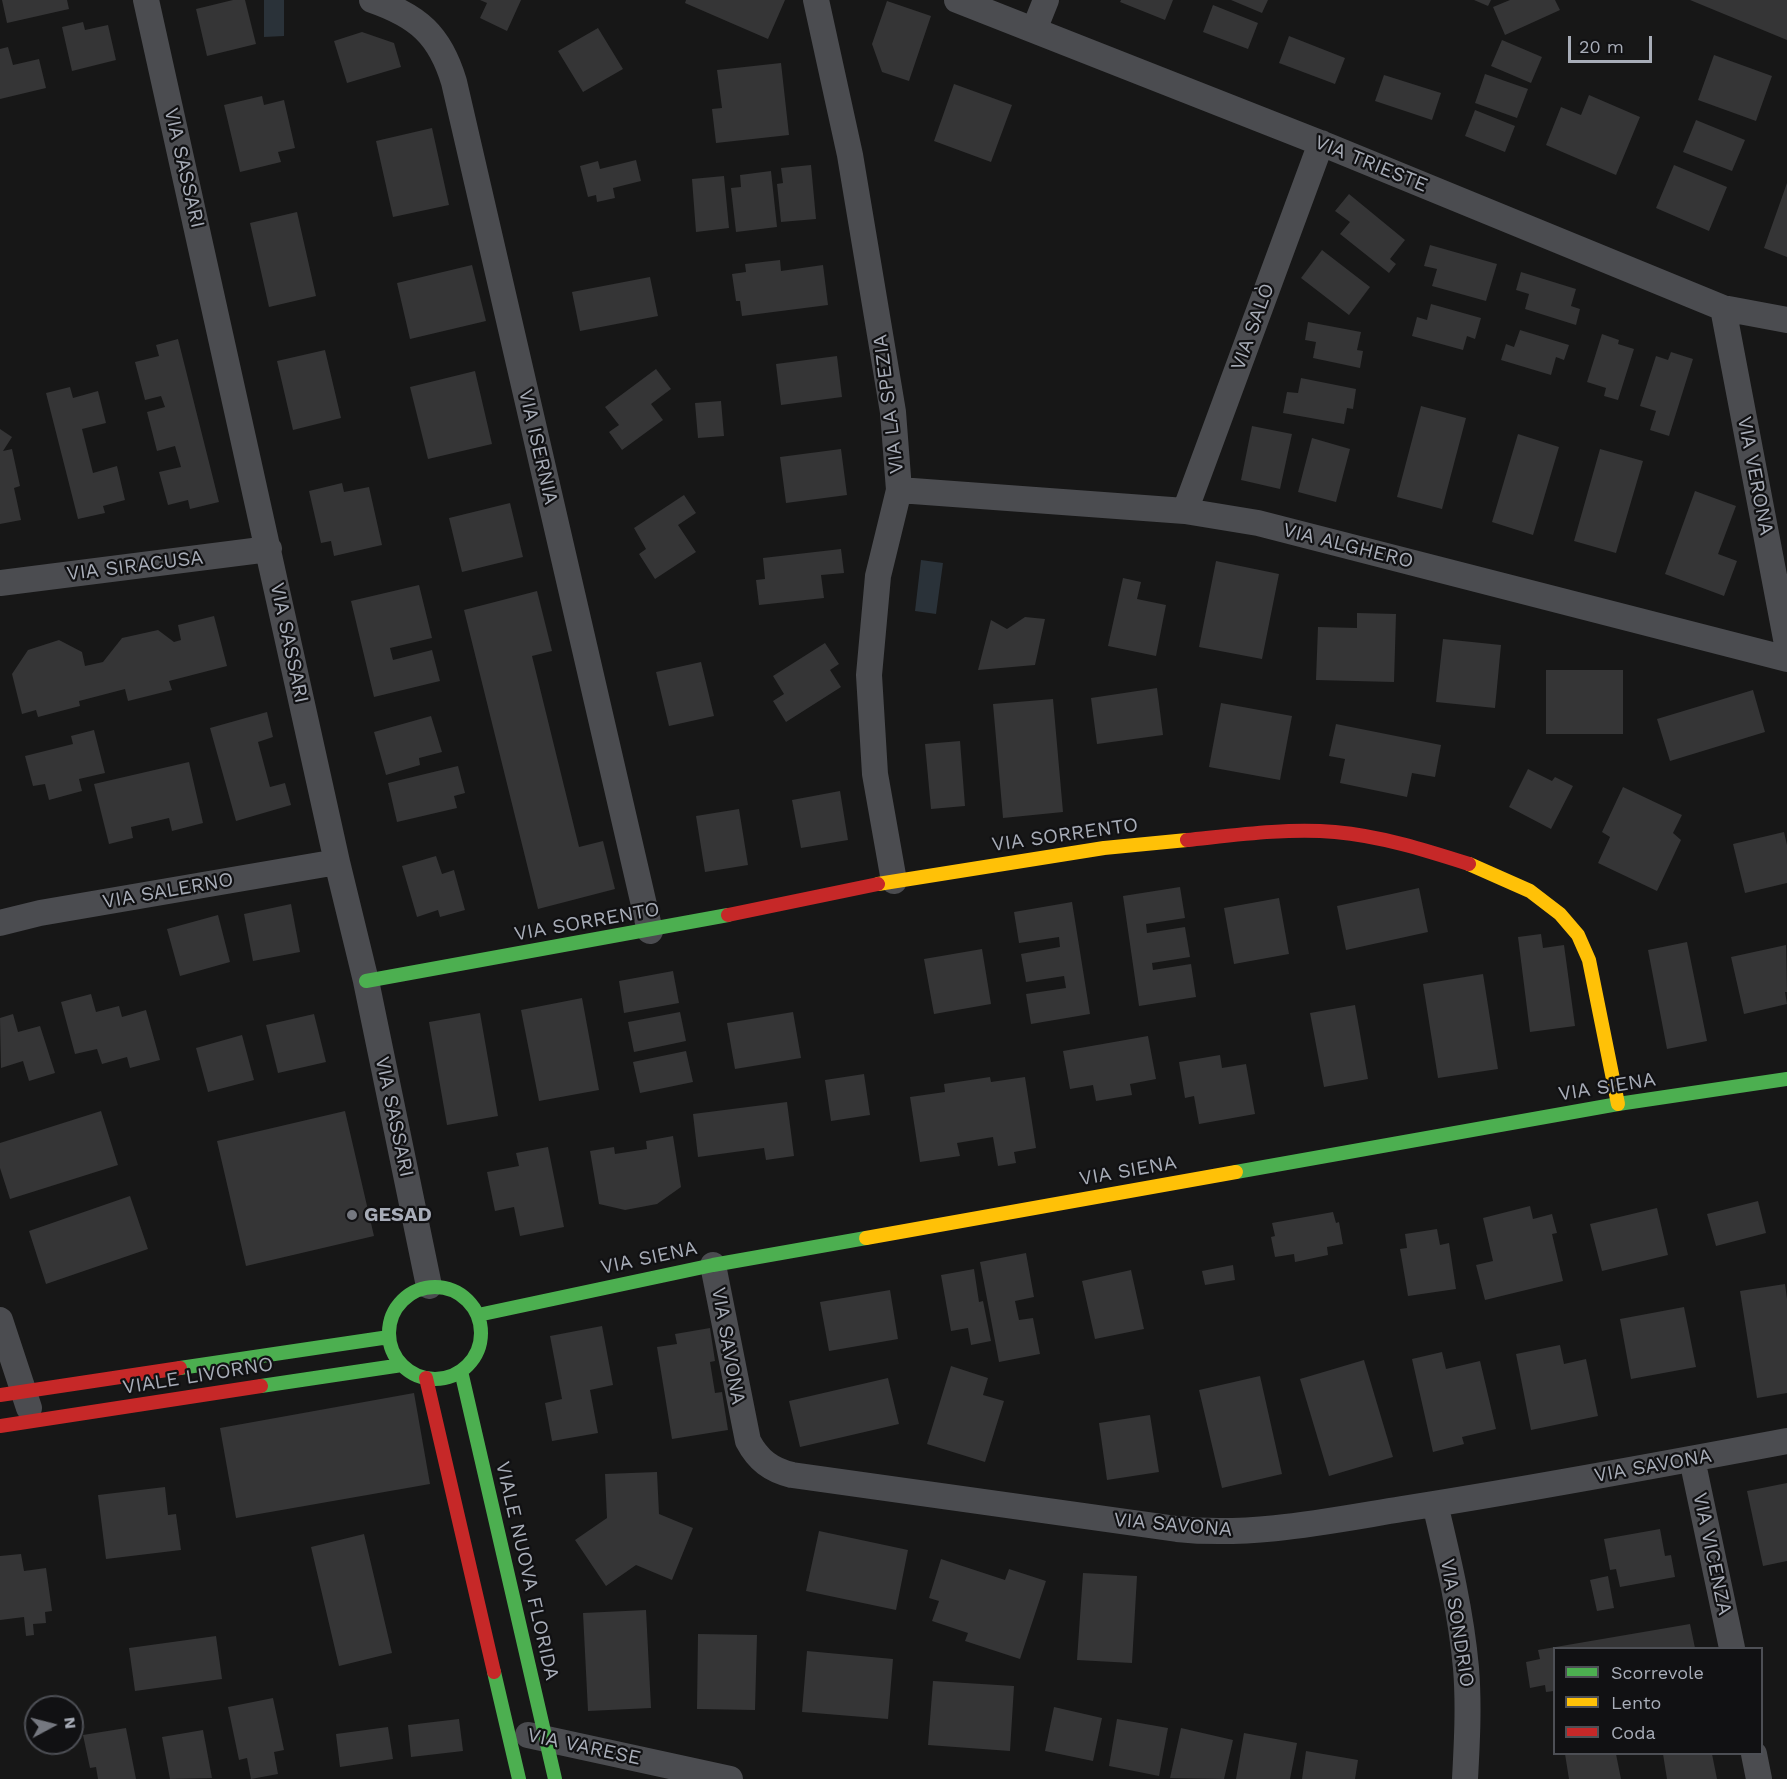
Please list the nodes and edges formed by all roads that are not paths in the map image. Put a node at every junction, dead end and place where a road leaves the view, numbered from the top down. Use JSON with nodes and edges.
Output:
{"nodes":[{"id":1,"x":146,"y":0,"type":"edge"},
{"id":2,"x":372,"y":0,"type":"edge"},
{"id":3,"x":816,"y":0,"type":"edge"},
{"id":4,"x":957,"y":0,"type":"edge"},
{"id":5,"x":1046,"y":0,"type":"edge"},
{"id":6,"x":1034,"y":30,"type":"junction"},
{"id":7,"x":1321,"y":143,"type":"junction"},
{"id":8,"x":1723,"y":308,"type":"junction"},
{"id":9,"x":1787,"y":320,"type":"edge"},
{"id":10,"x":899,"y":490,"type":"junction"},
{"id":11,"x":1185,"y":511,"type":"junction"},
{"id":12,"x":269,"y":549,"type":"junction"},
{"id":13,"x":0,"y":583,"type":"edge"},
{"id":14,"x":1787,"y":644,"type":"edge"},
{"id":15,"x":1787,"y":659,"type":"edge"},
{"id":16,"x":337,"y":862,"type":"junction"},
{"id":17,"x":894,"y":881,"type":"junction"},
{"id":18,"x":0,"y":923,"type":"edge"},
{"id":19,"x":650,"y":931,"type":"junction"},
{"id":20,"x":366,"y":981,"type":"junction"},
{"id":21,"x":1787,"y":1078,"type":"edge"},
{"id":22,"x":1618,"y":1104,"type":"junction"},
{"id":23,"x":713,"y":1265,"type":"junction"},
{"id":24,"x":429,"y":1286,"type":"junction"},
{"id":25,"x":478,"y":1315,"type":"junction"},
{"id":26,"x":0,"y":1320,"type":"edge"},
{"id":27,"x":389,"y":1337,"type":"junction"},
{"id":28,"x":402,"y":1365,"type":"junction"},
{"id":29,"x":461,"y":1371,"type":"junction"},
{"id":30,"x":426,"y":1378,"type":"junction"},
{"id":31,"x":12,"y":1393,"type":"edge"},
{"id":32,"x":33,"y":1421,"type":"junction"},
{"id":33,"x":0,"y":1426,"type":"edge"},
{"id":34,"x":1787,"y":1441,"type":"edge"},
{"id":35,"x":1692,"y":1459,"type":"junction"},
{"id":36,"x":1435,"y":1504,"type":"junction"},
{"id":37,"x":1732,"y":1647,"type":"edge"},
{"id":38,"x":507,"y":1731,"type":"junction"},
{"id":39,"x":546,"y":1737,"type":"junction"},
{"id":40,"x":1754,"y":1755,"type":"edge"},
{"id":41,"x":519,"y":1779,"type":"edge"},
{"id":42,"x":555,"y":1779,"type":"edge"},
{"id":43,"x":730,"y":1779,"type":"edge"},
{"id":44,"x":1465,"y":1779,"type":"edge"},
{"id":45,"x":1759,"y":1779,"type":"edge"}],
"edges":[{"from":1,"to":12,"type":"street","name":"VIA SASSARI"},
{"from":2,"to":19,"type":"street","name":"VIA ISERNIA"},
{"from":3,"to":10,"type":"street","name":"VIA LA SPEZIA"},
{"from":4,"to":6,"type":"street","name":"VIA TRIESTE"},
{"from":5,"to":6,"type":"street"},
{"from":6,"to":7,"type":"street","name":"VIA TRIESTE"},
{"from":7,"to":8,"type":"street","name":"VIA TRIESTE"},
{"from":7,"to":11,"type":"street","name":"VIA SALÒ"},
{"from":8,"to":9,"type":"street","name":"VIA TRIESTE"},
{"from":8,"to":14,"type":"street","name":"VIA VERONA"},
{"from":10,"to":11,"type":"street","name":"VIA ALGHERO"},
{"from":10,"to":17,"type":"street","name":"VIA LA SPEZIA"},
{"from":11,"to":15,"type":"street","name":"VIA ALGHERO"},
{"from":12,"to":13,"type":"street","name":"VIA SIRACUSA"},
{"from":12,"to":16,"type":"street","name":"VIA SASSARI"},
{"from":16,"to":18,"type":"street","name":"VIA SALERNO"},
{"from":16,"to":20,"type":"street","name":"VIA SASSARI"},
{"from":17,"to":19,"type":"street","name":"VIA SORRENTO"},
{"from":17,"to":22,"type":"street","name":"VIA SORRENTO"},
{"from":19,"to":20,"type":"street","name":"VIA SORRENTO"},
{"from":20,"to":24,"type":"street","name":"VIA SASSARI"},
{"from":21,"to":22,"type":"street","name":"VIA SIENA"},
{"from":22,"to":23,"type":"street","name":"VIA SIENA"},
{"from":23,"to":25,"type":"street","name":"VIA SIENA"},
{"from":23,"to":36,"type":"street","name":"VIA SAVONA"},
{"from":24,"to":25,"type":"street"},
{"from":24,"to":27,"type":"street"},
{"from":25,"to":29,"type":"street"},
{"from":26,"to":31,"type":"street"},
{"from":27,"to":28,"type":"street"},
{"from":27,"to":31,"type":"street","name":"VIALE LIVORNO"},
{"from":28,"to":30,"type":"street"},
{"from":28,"to":32,"type":"street","name":"VIALE LIVORNO"},
{"from":29,"to":30,"type":"street"},
{"from":29,"to":39,"type":"street","name":"VIALE NUOVA FLORIDA"},
{"from":30,"to":38,"type":"street"},
{"from":31,"to":32,"type":"street"},
{"from":32,"to":33,"type":"street","name":"VIALE LIVORNO"},
{"from":34,"to":35,"type":"street","name":"VIA SAVONA"},
{"from":35,"to":36,"type":"street","name":"VIA SAVONA"},
{"from":35,"to":37,"type":"street","name":"VIA VICENZA"},
{"from":36,"to":44,"type":"street","name":"VIA SONDRIO"},
{"from":38,"to":39,"type":"street","name":"VIA VARESE"},
{"from":38,"to":41,"type":"street"},
{"from":39,"to":42,"type":"street","name":"VIALE NUOVA FLORIDA"},
{"from":39,"to":43,"type":"street","name":"VIA VARESE"},
{"from":40,"to":45,"type":"street"}]}
